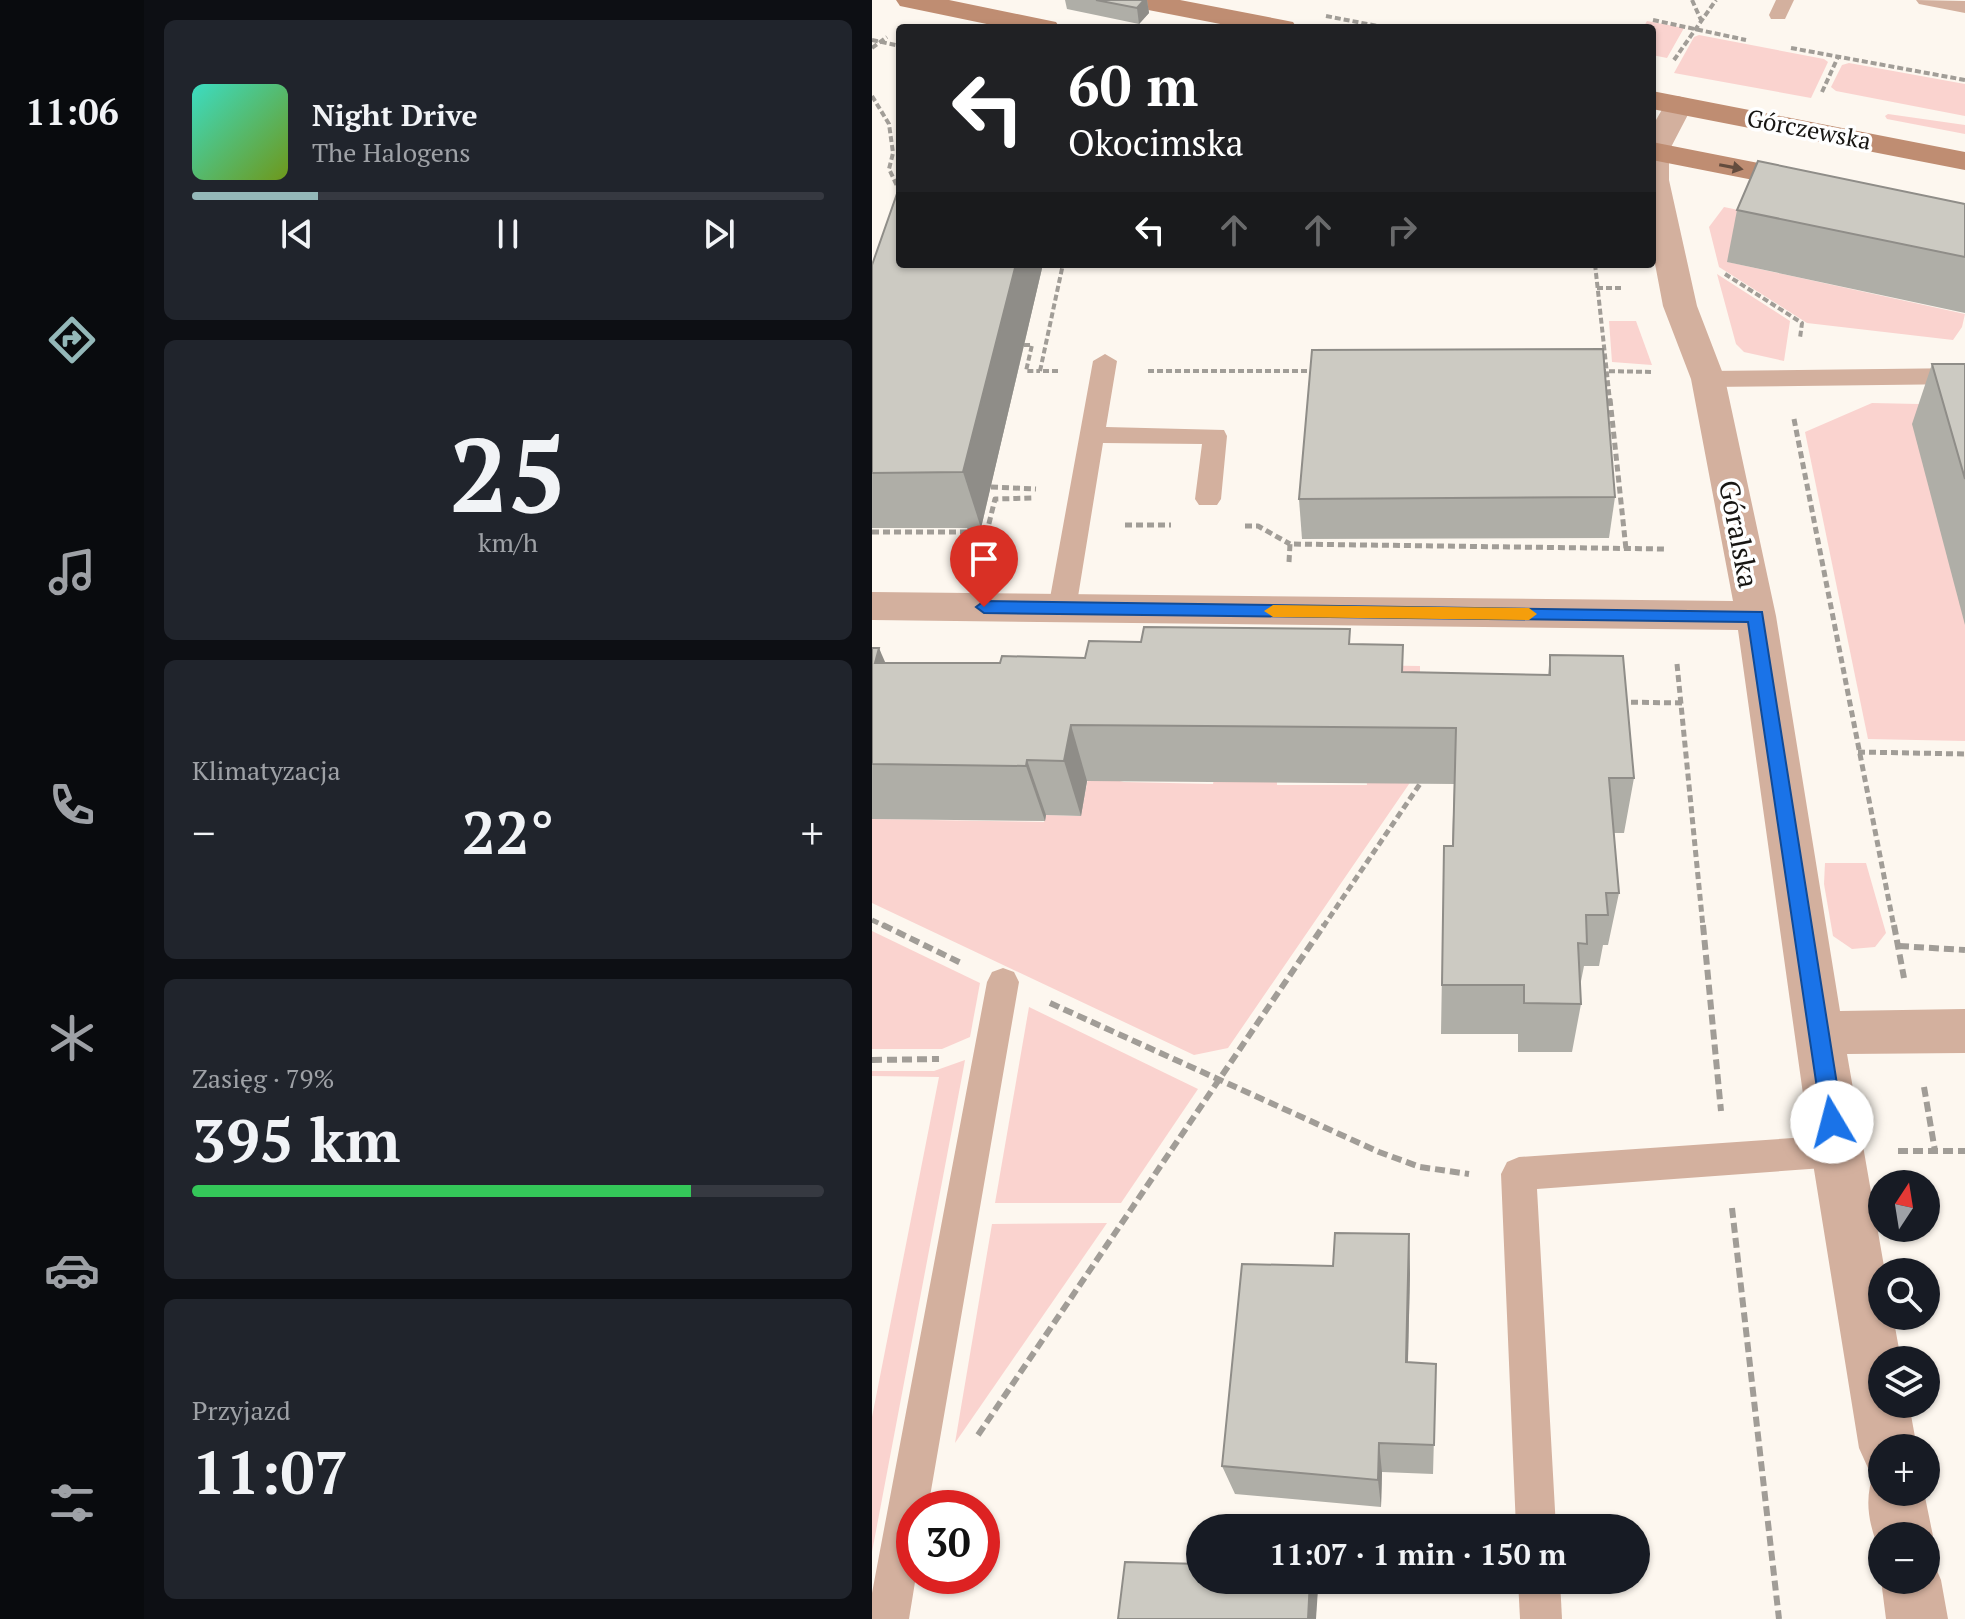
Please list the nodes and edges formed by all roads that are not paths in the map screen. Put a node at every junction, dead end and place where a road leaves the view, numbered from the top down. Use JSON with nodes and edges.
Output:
{"nodes":[{"id":1,"x":909,"y":0,"type":"edge"},
{"id":2,"x":1138,"y":0,"type":"edge"},
{"id":3,"x":1925,"y":0,"type":"edge"},
{"id":4,"x":1965,"y":7,"type":"edge"},
{"id":5,"x":1026,"y":24,"type":"edge"},
{"id":6,"x":1262,"y":24,"type":"edge"},
{"id":7,"x":1665,"y":102,"type":"edge"},
{"id":8,"x":1656,"y":139,"type":"edge"},
{"id":9,"x":1656,"y":152,"type":"edge"},
{"id":10,"x":1965,"y":161,"type":"edge"},
{"id":11,"x":1656,"y":190,"type":"edge"},
{"id":12,"x":1845,"y":190,"type":"edge"},
{"id":13,"x":1104,"y":366,"type":"road end"},
{"id":14,"x":1965,"y":376,"type":"edge"},
{"id":15,"x":1708,"y":379,"type":"junction"},
{"id":16,"x":1092,"y":435,"type":"junction"},
{"id":17,"x":1208,"y":499,"type":"dead end"},
{"id":18,"x":872,"y":606,"type":"edge"},
{"id":19,"x":1062,"y":609,"type":"junction"},
{"id":20,"x":1756,"y":616,"type":"junction"},
{"id":21,"x":1003,"y":982,"type":"road end"},
{"id":22,"x":1965,"y":1031,"type":"edge"},
{"id":23,"x":1819,"y":1033,"type":"junction"},
{"id":24,"x":1837,"y":1151,"type":"junction"},
{"id":25,"x":1886,"y":1434,"type":"edge"},
{"id":26,"x":1535,"y":1514,"type":"edge"},
{"id":27,"x":1540,"y":1594,"type":"edge"},
{"id":28,"x":1913,"y":1594,"type":"edge"},
{"id":29,"x":888,"y":1619,"type":"edge"},
{"id":30,"x":1541,"y":1619,"type":"edge"},
{"id":31,"x":1917,"y":1619,"type":"edge"}],
"edges":[{"from":1,"to":5,"type":"main road"},
{"from":2,"to":6,"type":"main road"},
{"from":3,"to":4,"type":"lane"},
{"from":7,"to":8,"type":"street"},
{"from":7,"to":10,"type":"main road","name":"Górczewska"},
{"from":9,"to":12,"type":"main road","name":"Górczewska","one_way":true},
{"from":11,"to":15,"type":"street","name":"Góralska"},
{"from":13,"to":16,"type":"lane"},
{"from":14,"to":15,"type":"lane"},
{"from":15,"to":20,"type":"street","name":"Góralska"},
{"from":16,"to":17,"type":"lane"},
{"from":16,"to":19,"type":"lane"},
{"from":18,"to":19,"type":"street"},
{"from":19,"to":20,"type":"street"},
{"from":20,"to":23,"type":"street","name":"Góralska"},
{"from":21,"to":29,"type":"lane"},
{"from":22,"to":23,"type":"street"},
{"from":23,"to":24,"type":"street","name":"Góralska"},
{"from":24,"to":25,"type":"street","name":"Góralska"},
{"from":24,"to":26,"type":"lane"},
{"from":27,"to":30,"type":"lane"},
{"from":28,"to":31,"type":"street"}]}
